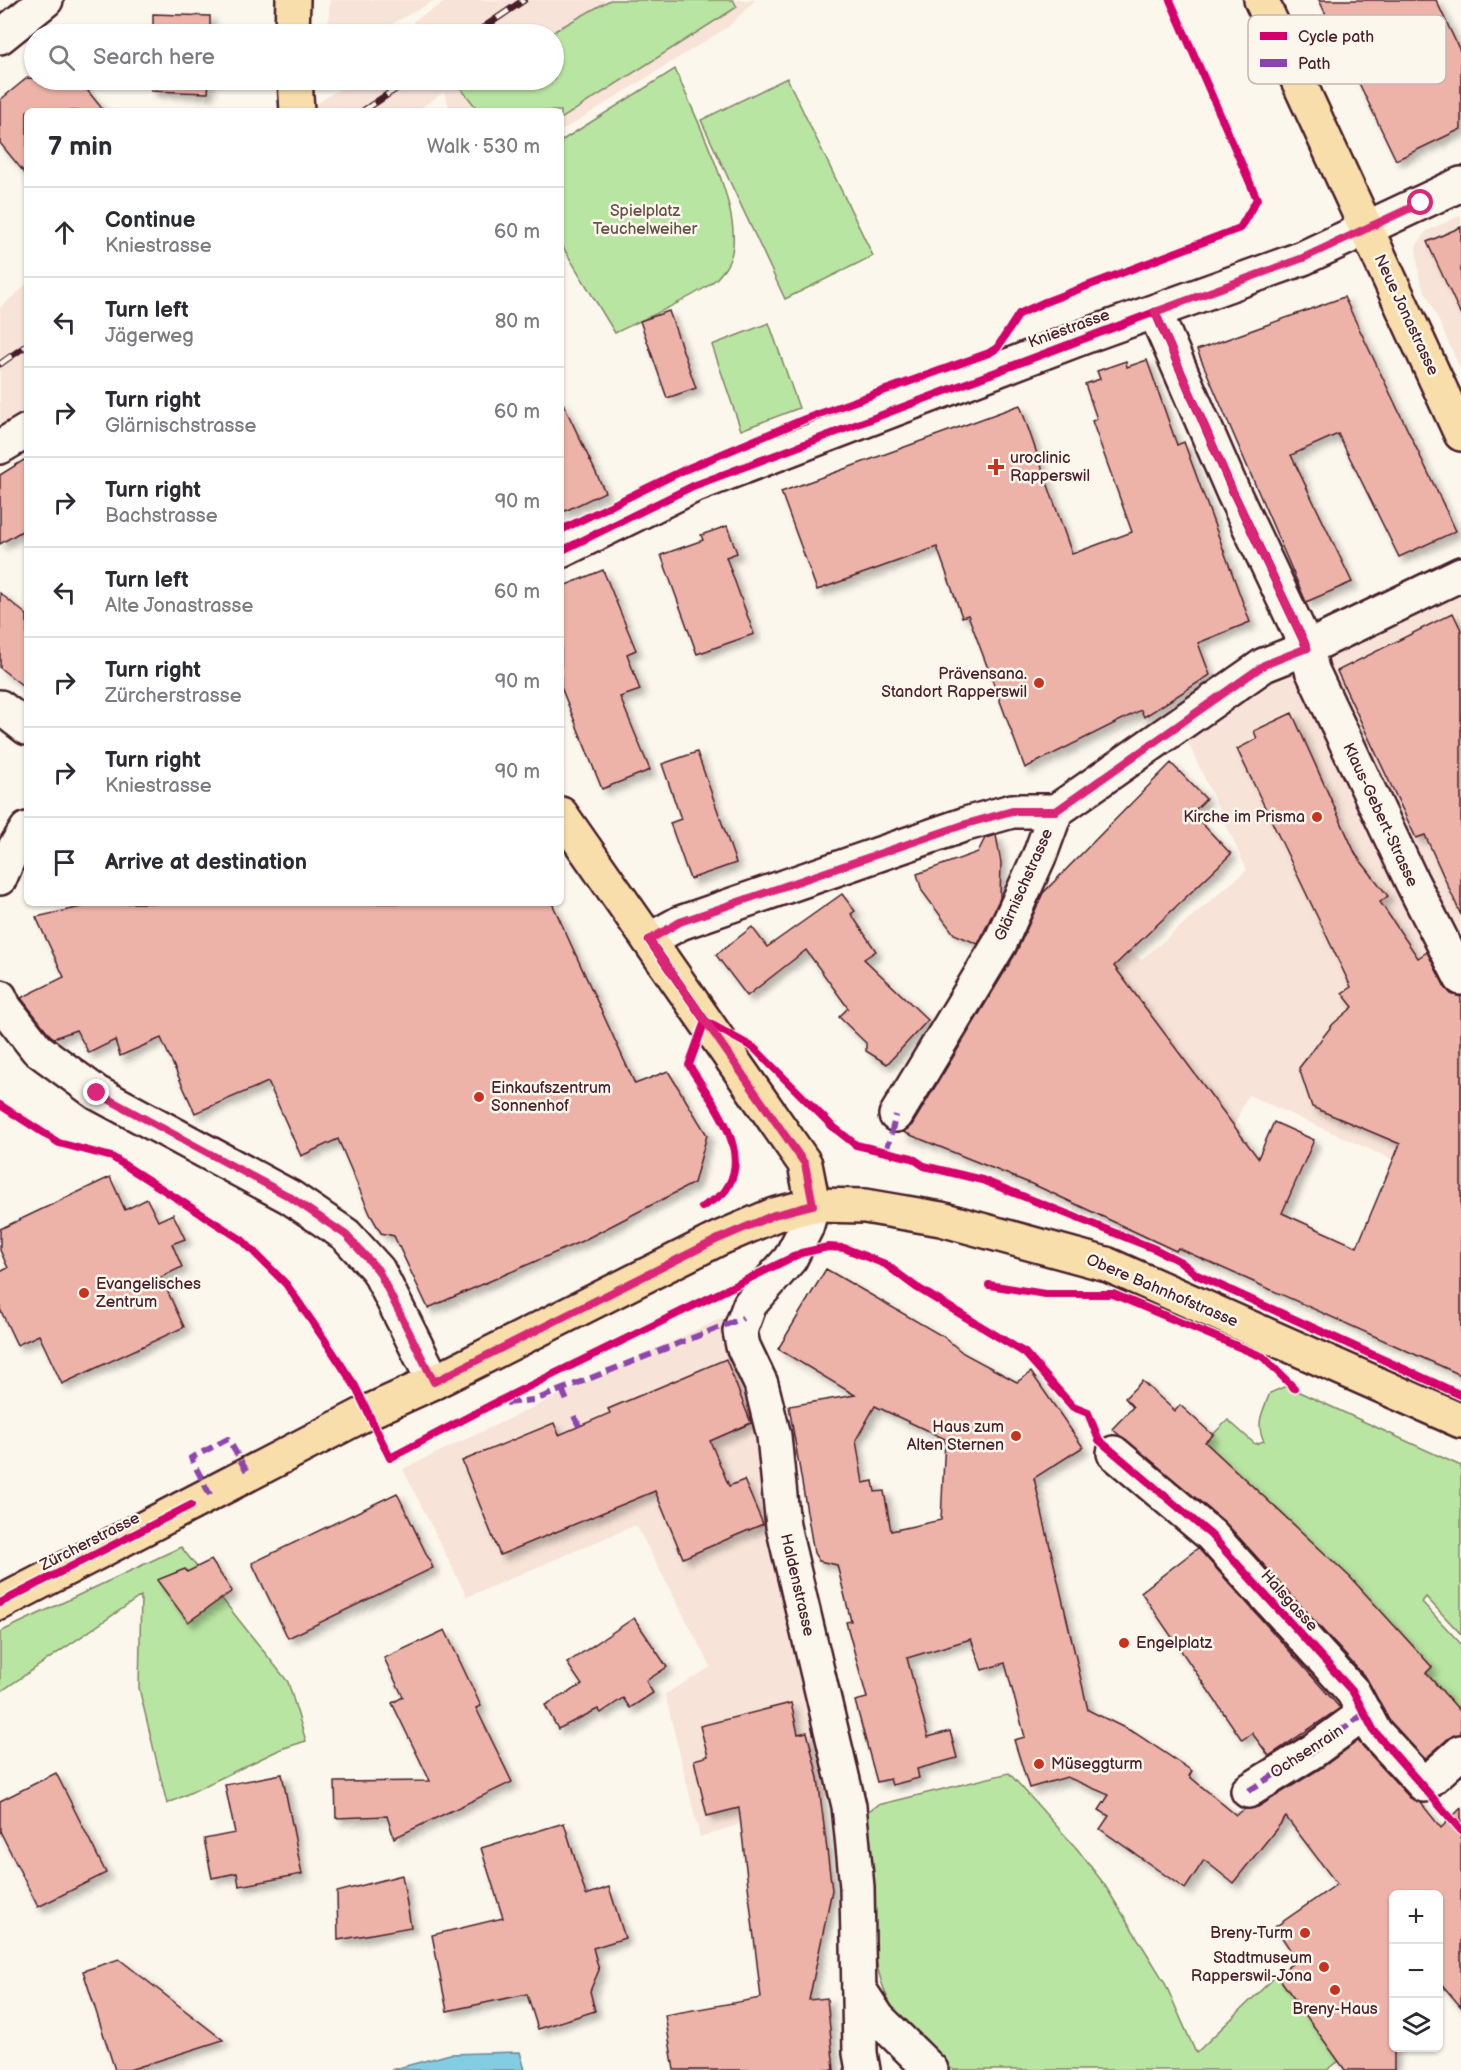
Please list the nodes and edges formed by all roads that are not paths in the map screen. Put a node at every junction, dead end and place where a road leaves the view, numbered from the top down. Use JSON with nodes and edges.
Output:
{"nodes":[{"id":1,"x":46,"y":0,"type":"edge"},
{"id":2,"x":293,"y":0,"type":"edge"},
{"id":3,"x":1261,"y":0,"type":"edge"},
{"id":4,"x":1268,"y":15,"type":"edge"},
{"id":5,"x":292,"y":24,"type":"edge"},
{"id":6,"x":0,"y":37,"type":"edge"},
{"id":7,"x":1300,"y":84,"type":"edge"},
{"id":8,"x":1461,"y":184,"type":"edge"},
{"id":9,"x":1367,"y":228,"type":"junction"},
{"id":10,"x":1155,"y":312,"type":"junction"},
{"id":11,"x":24,"y":433,"type":"edge"},
{"id":12,"x":1461,"y":434,"type":"edge"},
{"id":13,"x":0,"y":447,"type":"edge"},
{"id":14,"x":564,"y":550,"type":"edge"},
{"id":15,"x":1461,"y":574,"type":"edge"},
{"id":16,"x":1307,"y":648,"type":"junction"},
{"id":17,"x":0,"y":707,"type":"edge"},
{"id":18,"x":24,"y":726,"type":"edge"},
{"id":19,"x":1056,"y":811,"type":"junction"},
{"id":20,"x":564,"y":818,"type":"edge"},
{"id":21,"x":24,"y":834,"type":"edge"},
{"id":22,"x":0,"y":878,"type":"edge"},
{"id":23,"x":649,"y":940,"type":"junction"},
{"id":24,"x":1461,"y":978,"type":"edge"},
{"id":25,"x":0,"y":997,"type":"edge"},
{"id":26,"x":896,"y":1115,"type":"dead end"},
{"id":27,"x":813,"y":1205,"type":"junction"},
{"id":28,"x":434,"y":1382,"type":"junction"},
{"id":29,"x":1461,"y":1421,"type":"edge"},
{"id":30,"x":1114,"y":1453,"type":"dead end"},
{"id":31,"x":0,"y":1603,"type":"edge"},
{"id":32,"x":1365,"y":1713,"type":"junction"},
{"id":33,"x":1461,"y":1752,"type":"edge"},
{"id":34,"x":1248,"y":1791,"type":"dead end"},
{"id":35,"x":859,"y":1989,"type":"junction"},
{"id":36,"x":863,"y":2070,"type":"edge"},
{"id":37,"x":932,"y":2070,"type":"edge"}],
"edges":[{"from":1,"to":6,"type":"street"},
{"from":2,"to":5,"type":"main road"},
{"from":3,"to":4,"type":"main road","name":"Neue Jonastrasse"},
{"from":7,"to":9,"type":"main road","name":"Neue Jonastrasse"},
{"from":8,"to":9,"type":"street","name":"Kniestrasse"},
{"from":9,"to":10,"type":"street","name":"Kniestrasse"},
{"from":9,"to":12,"type":"main road","name":"Neue Jonastrasse"},
{"from":10,"to":14,"type":"street","name":"Kniestrasse"},
{"from":10,"to":16,"type":"street","name":"Klaus-Gebert-Strasse"},
{"from":11,"to":13,"type":"street"},
{"from":15,"to":16,"type":"street","name":"Glärnischstrasse"},
{"from":16,"to":19,"type":"street","name":"Glärnischstrasse"},
{"from":16,"to":24,"type":"street","name":"Klaus-Gebert-Strasse"},
{"from":17,"to":18,"type":"street"},
{"from":19,"to":23,"type":"street"},
{"from":19,"to":26,"type":"street","name":"Glärnischstrasse"},
{"from":20,"to":23,"type":"main road"},
{"from":21,"to":22,"type":"street"},
{"from":23,"to":27,"type":"main road"},
{"from":25,"to":28,"type":"street"},
{"from":27,"to":28,"type":"main road","name":"Zürcherstrasse"},
{"from":27,"to":29,"type":"main road","name":"Obere Bahnhofstrasse"},
{"from":27,"to":35,"type":"street","name":"Haldenstrasse"},
{"from":28,"to":31,"type":"main road","name":"Zürcherstrasse"},
{"from":30,"to":32,"type":"street","name":"Halsgasse"},
{"from":32,"to":33,"type":"street","name":"Halsgasse"},
{"from":32,"to":34,"type":"street","name":"Ochsenrain"},
{"from":35,"to":36,"type":"street","name":"Haldenstrasse"},
{"from":35,"to":37,"type":"street"}]}
